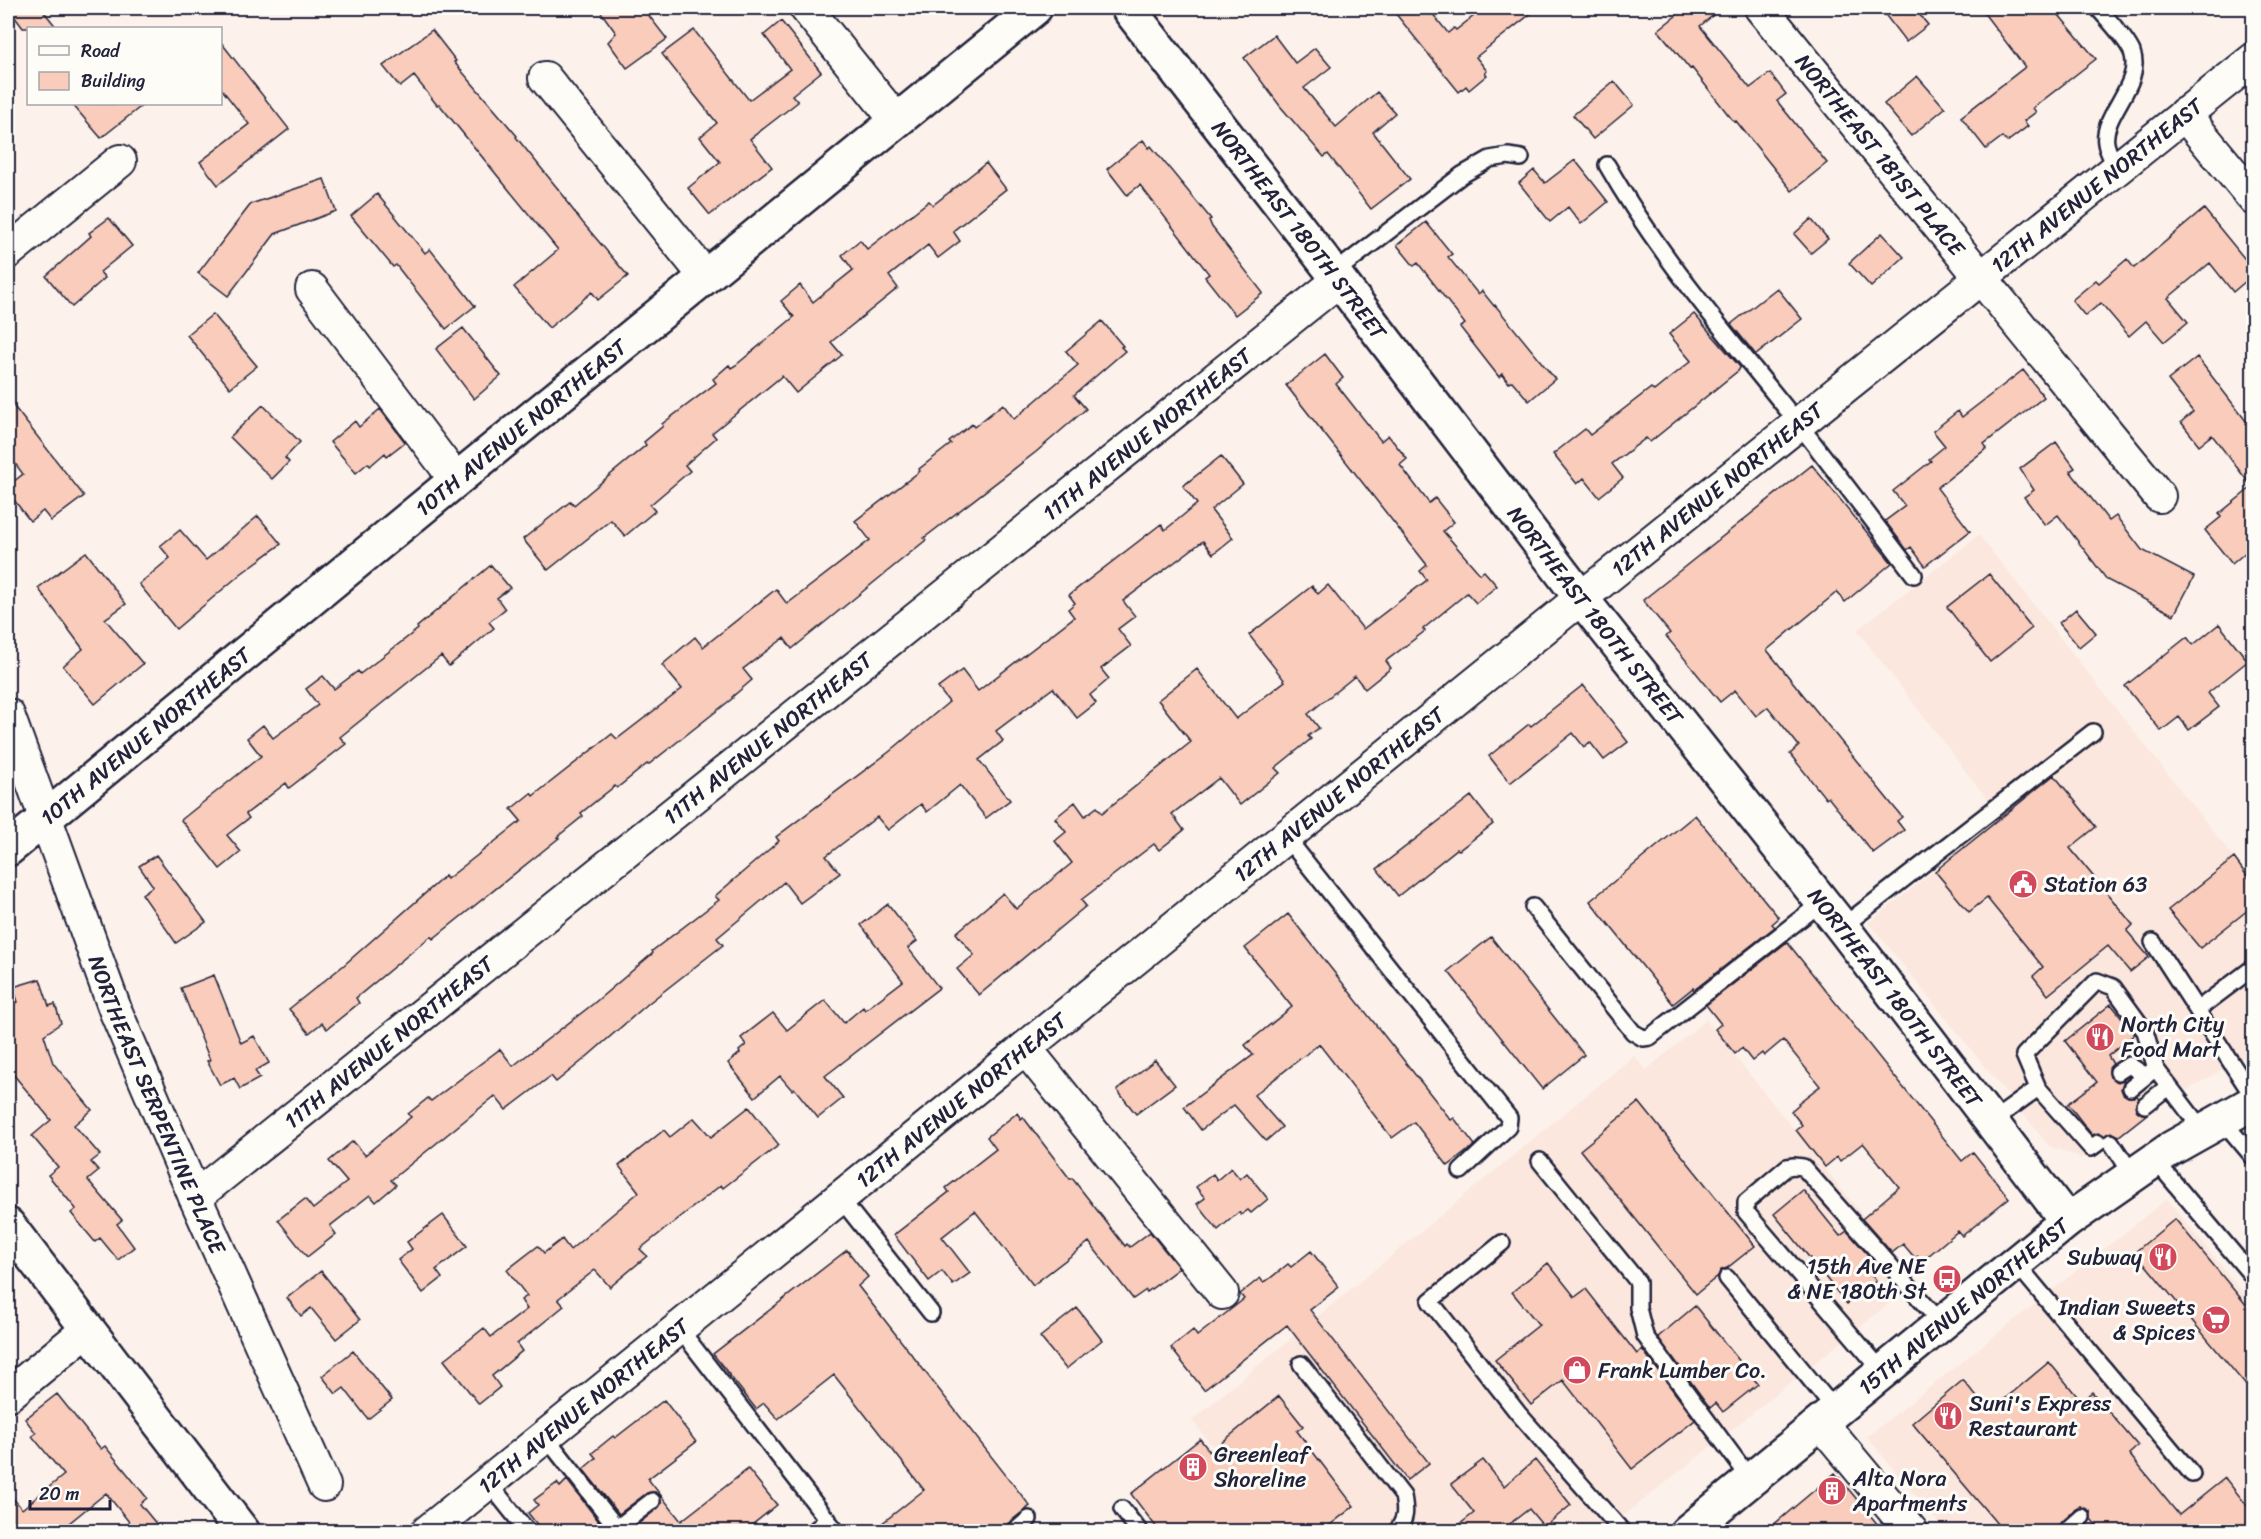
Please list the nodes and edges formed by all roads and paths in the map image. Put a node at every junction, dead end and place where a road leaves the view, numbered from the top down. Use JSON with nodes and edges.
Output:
{"nodes":[{"id":1,"x":806,"y":8,"type":"edge"},
{"id":2,"x":1035,"y":8,"type":"edge"},
{"id":3,"x":1128,"y":8,"type":"edge"},
{"id":4,"x":1761,"y":8,"type":"edge"},
{"id":5,"x":2098,"y":8,"type":"edge"},
{"id":6,"x":2253,"y":59,"type":"edge"},
{"id":7,"x":545,"y":78,"type":"dead end"},
{"id":8,"x":2184,"y":114,"type":"junction"},
{"id":9,"x":896,"y":120,"type":"junction"},
{"id":10,"x":1521,"y":158,"type":"dead end"},
{"id":11,"x":120,"y":161,"type":"dead end"},
{"id":12,"x":1607,"y":165,"type":"dead end"},
{"id":13,"x":2116,"y":168,"type":"junction"},
{"id":14,"x":2253,"y":199,"type":"edge"},
{"id":15,"x":8,"y":252,"type":"edge"},
{"id":16,"x":705,"y":276,"type":"junction"},
{"id":17,"x":1336,"y":277,"type":"junction"},
{"id":18,"x":1981,"y":277,"type":"junction"},
{"id":19,"x":312,"y":289,"type":"dead end"},
{"id":20,"x":1798,"y":424,"type":"junction"},
{"id":21,"x":456,"y":480,"type":"junction"},
{"id":22,"x":2159,"y":496,"type":"dead end"},
{"id":23,"x":1914,"y":575,"type":"dead end"},
{"id":24,"x":1581,"y":598,"type":"junction"},
{"id":25,"x":8,"y":716,"type":"edge"},
{"id":26,"x":2093,"y":732,"type":"dead end"},
{"id":27,"x":44,"y":818,"type":"junction"},
{"id":28,"x":1286,"y":837,"type":"junction"},
{"id":29,"x":8,"y":849,"type":"edge"},
{"id":30,"x":1533,"y":907,"type":"dead end"},
{"id":31,"x":1832,"y":914,"type":"junction"},
{"id":32,"x":2153,"y":942,"type":"dead end"},
{"id":33,"x":2253,"y":967,"type":"edge"},
{"id":34,"x":2198,"y":1010,"type":"junction"},
{"id":35,"x":1025,"y":1048,"type":"junction"},
{"id":36,"x":2118,"y":1072,"type":"dead end"},
{"id":37,"x":2151,"y":1072,"type":"junction"},
{"id":38,"x":2169,"y":1086,"type":"junction"},
{"id":39,"x":2038,"y":1088,"type":"junction"},
{"id":40,"x":2131,"y":1088,"type":"dead end"},
{"id":41,"x":2253,"y":1100,"type":"edge"},
{"id":42,"x":2145,"y":1106,"type":"dead end"},
{"id":43,"x":1991,"y":1122,"type":"junction"},
{"id":44,"x":2212,"y":1125,"type":"junction"},
{"id":45,"x":2253,"y":1158,"type":"edge"},
{"id":46,"x":1540,"y":1161,"type":"dead end"},
{"id":47,"x":2144,"y":1167,"type":"junction"},
{"id":48,"x":1461,"y":1171,"type":"dead end"},
{"id":49,"x":195,"y":1197,"type":"junction"},
{"id":50,"x":840,"y":1198,"type":"junction"},
{"id":51,"x":2067,"y":1221,"type":"junction"},
{"id":52,"x":8,"y":1225,"type":"edge"},
{"id":53,"x":1502,"y":1244,"type":"dead end"},
{"id":54,"x":2016,"y":1263,"type":"junction"},
{"id":55,"x":1727,"y":1278,"type":"dead end"},
{"id":56,"x":2253,"y":1278,"type":"edge"},
{"id":57,"x":1222,"y":1293,"type":"dead end"},
{"id":58,"x":931,"y":1313,"type":"dead end"},
{"id":59,"x":1942,"y":1324,"type":"junction"},
{"id":60,"x":679,"y":1328,"type":"junction"},
{"id":61,"x":88,"y":1329,"type":"junction"},
{"id":62,"x":1301,"y":1364,"type":"dead end"},
{"id":63,"x":1884,"y":1372,"type":"junction"},
{"id":64,"x":8,"y":1395,"type":"edge"},
{"id":65,"x":1829,"y":1417,"type":"junction"},
{"id":66,"x":545,"y":1436,"type":"junction"},
{"id":67,"x":2192,"y":1474,"type":"dead end"},
{"id":68,"x":1751,"y":1480,"type":"junction"},
{"id":69,"x":488,"y":1482,"type":"junction"},
{"id":70,"x":324,"y":1485,"type":"dead end"},
{"id":71,"x":652,"y":1501,"type":"dead end"},
{"id":72,"x":1122,"y":1509,"type":"dead end"},
{"id":73,"x":2082,"y":1517,"type":"dead end"},
{"id":74,"x":1029,"y":1519,"type":"dead end"},
{"id":75,"x":832,"y":1525,"type":"edge"},
{"id":76,"x":243,"y":1532,"type":"edge"},
{"id":77,"x":427,"y":1532,"type":"edge"},
{"id":78,"x":528,"y":1532,"type":"edge"},
{"id":79,"x":813,"y":1532,"type":"edge"},
{"id":80,"x":1014,"y":1532,"type":"edge"},
{"id":81,"x":1140,"y":1532,"type":"edge"},
{"id":82,"x":1396,"y":1532,"type":"edge"},
{"id":83,"x":1623,"y":1532,"type":"edge"},
{"id":84,"x":1687,"y":1532,"type":"edge"},
{"id":85,"x":1912,"y":1532,"type":"edge"},
{"id":86,"x":2065,"y":1532,"type":"edge"}],
"edges":[{"from":1,"to":9,"type":"street"},
{"from":2,"to":9,"type":"street","name":"10TH AVENUE NORTHEAST"},
{"from":3,"to":17,"type":"street","name":"NORTHEAST 180TH STREET"},
{"from":4,"to":18,"type":"street","name":"NORTHEAST 181ST PLACE"},
{"from":5,"to":13,"type":"lane"},
{"from":6,"to":8,"type":"street","name":"12TH AVENUE NORTHEAST"},
{"from":7,"to":16,"type":"street"},
{"from":8,"to":13,"type":"street","name":"12TH AVENUE NORTHEAST"},
{"from":8,"to":14,"type":"street"},
{"from":9,"to":16,"type":"street","name":"10TH AVENUE NORTHEAST"},
{"from":10,"to":17,"type":"lane"},
{"from":11,"to":15,"type":"street"},
{"from":12,"to":20,"type":"lane"},
{"from":13,"to":18,"type":"street","name":"12TH AVENUE NORTHEAST"},
{"from":16,"to":21,"type":"street","name":"10TH AVENUE NORTHEAST"},
{"from":17,"to":24,"type":"street","name":"NORTHEAST 180TH STREET"},
{"from":17,"to":49,"type":"street","name":"11TH AVENUE NORTHEAST"},
{"from":18,"to":20,"type":"street","name":"12TH AVENUE NORTHEAST"},
{"from":18,"to":22,"type":"street","name":"NORTHEAST 181ST PLACE"},
{"from":19,"to":21,"type":"street"},
{"from":20,"to":23,"type":"lane"},
{"from":20,"to":24,"type":"street","name":"12TH AVENUE NORTHEAST"},
{"from":21,"to":27,"type":"street","name":"10TH AVENUE NORTHEAST"},
{"from":24,"to":28,"type":"street","name":"12TH AVENUE NORTHEAST"},
{"from":24,"to":31,"type":"street","name":"NORTHEAST 180TH STREET"},
{"from":25,"to":27,"type":"street","name":"NORTHEAST SERPENTINE PLACE"},
{"from":26,"to":31,"type":"lane"},
{"from":27,"to":29,"type":"street","name":"10TH AVENUE NORTHEAST"},
{"from":27,"to":49,"type":"street","name":"NORTHEAST SERPENTINE PLACE"},
{"from":28,"to":35,"type":"street","name":"12TH AVENUE NORTHEAST"},
{"from":28,"to":48,"type":"lane"},
{"from":30,"to":31,"type":"lane"},
{"from":31,"to":43,"type":"street","name":"NORTHEAST 180TH STREET"},
{"from":32,"to":34,"type":"lane"},
{"from":33,"to":34,"type":"lane"},
{"from":34,"to":41,"type":"lane"},
{"from":35,"to":50,"type":"street","name":"12TH AVENUE NORTHEAST"},
{"from":35,"to":57,"type":"street"},
{"from":36,"to":37,"type":"lane"},
{"from":37,"to":38,"type":"lane"},
{"from":37,"to":39,"type":"lane"},
{"from":37,"to":40,"type":"lane"},
{"from":38,"to":42,"type":"lane"},
{"from":38,"to":44,"type":"lane"},
{"from":39,"to":43,"type":"lane"},
{"from":39,"to":47,"type":"lane"},
{"from":41,"to":44,"type":"street","name":"15TH AVENUE NORTHEAST"},
{"from":43,"to":51,"type":"street","name":"NORTHEAST 180TH STREET"},
{"from":44,"to":45,"type":"lane"},
{"from":44,"to":47,"type":"street","name":"15TH AVENUE NORTHEAST"},
{"from":46,"to":68,"type":"lane"},
{"from":47,"to":51,"type":"street","name":"15TH AVENUE NORTHEAST"},
{"from":47,"to":56,"type":"lane"},
{"from":49,"to":70,"type":"street","name":"NORTHEAST SERPENTINE PLACE"},
{"from":50,"to":58,"type":"lane"},
{"from":50,"to":60,"type":"street","name":"12TH AVENUE NORTHEAST"},
{"from":51,"to":54,"type":"street","name":"15TH AVENUE NORTHEAST"},
{"from":52,"to":61,"type":"street"},
{"from":53,"to":83,"type":"lane"},
{"from":54,"to":59,"type":"street","name":"15TH AVENUE NORTHEAST"},
{"from":54,"to":67,"type":"lane"},
{"from":55,"to":65,"type":"lane"},
{"from":59,"to":63,"type":"street","name":"15TH AVENUE NORTHEAST"},
{"from":59,"to":63,"type":"lane"},
{"from":60,"to":66,"type":"street","name":"12TH AVENUE NORTHEAST"},
{"from":60,"to":75,"type":"lane"},
{"from":61,"to":64,"type":"street"},
{"from":61,"to":76,"type":"street"},
{"from":62,"to":82,"type":"lane"},
{"from":63,"to":65,"type":"street","name":"15TH AVENUE NORTHEAST"},
{"from":65,"to":68,"type":"street","name":"15TH AVENUE NORTHEAST"},
{"from":65,"to":85,"type":"street"},
{"from":66,"to":69,"type":"street","name":"12TH AVENUE NORTHEAST"},
{"from":66,"to":71,"type":"lane"},
{"from":68,"to":84,"type":"street","name":"15TH AVENUE NORTHEAST"},
{"from":69,"to":77,"type":"street","name":"12TH AVENUE NORTHEAST"},
{"from":69,"to":78,"type":"lane"},
{"from":72,"to":81,"type":"lane"},
{"from":73,"to":86,"type":"lane"},
{"from":74,"to":80,"type":"lane"},
{"from":75,"to":79,"type":"lane"}]}
